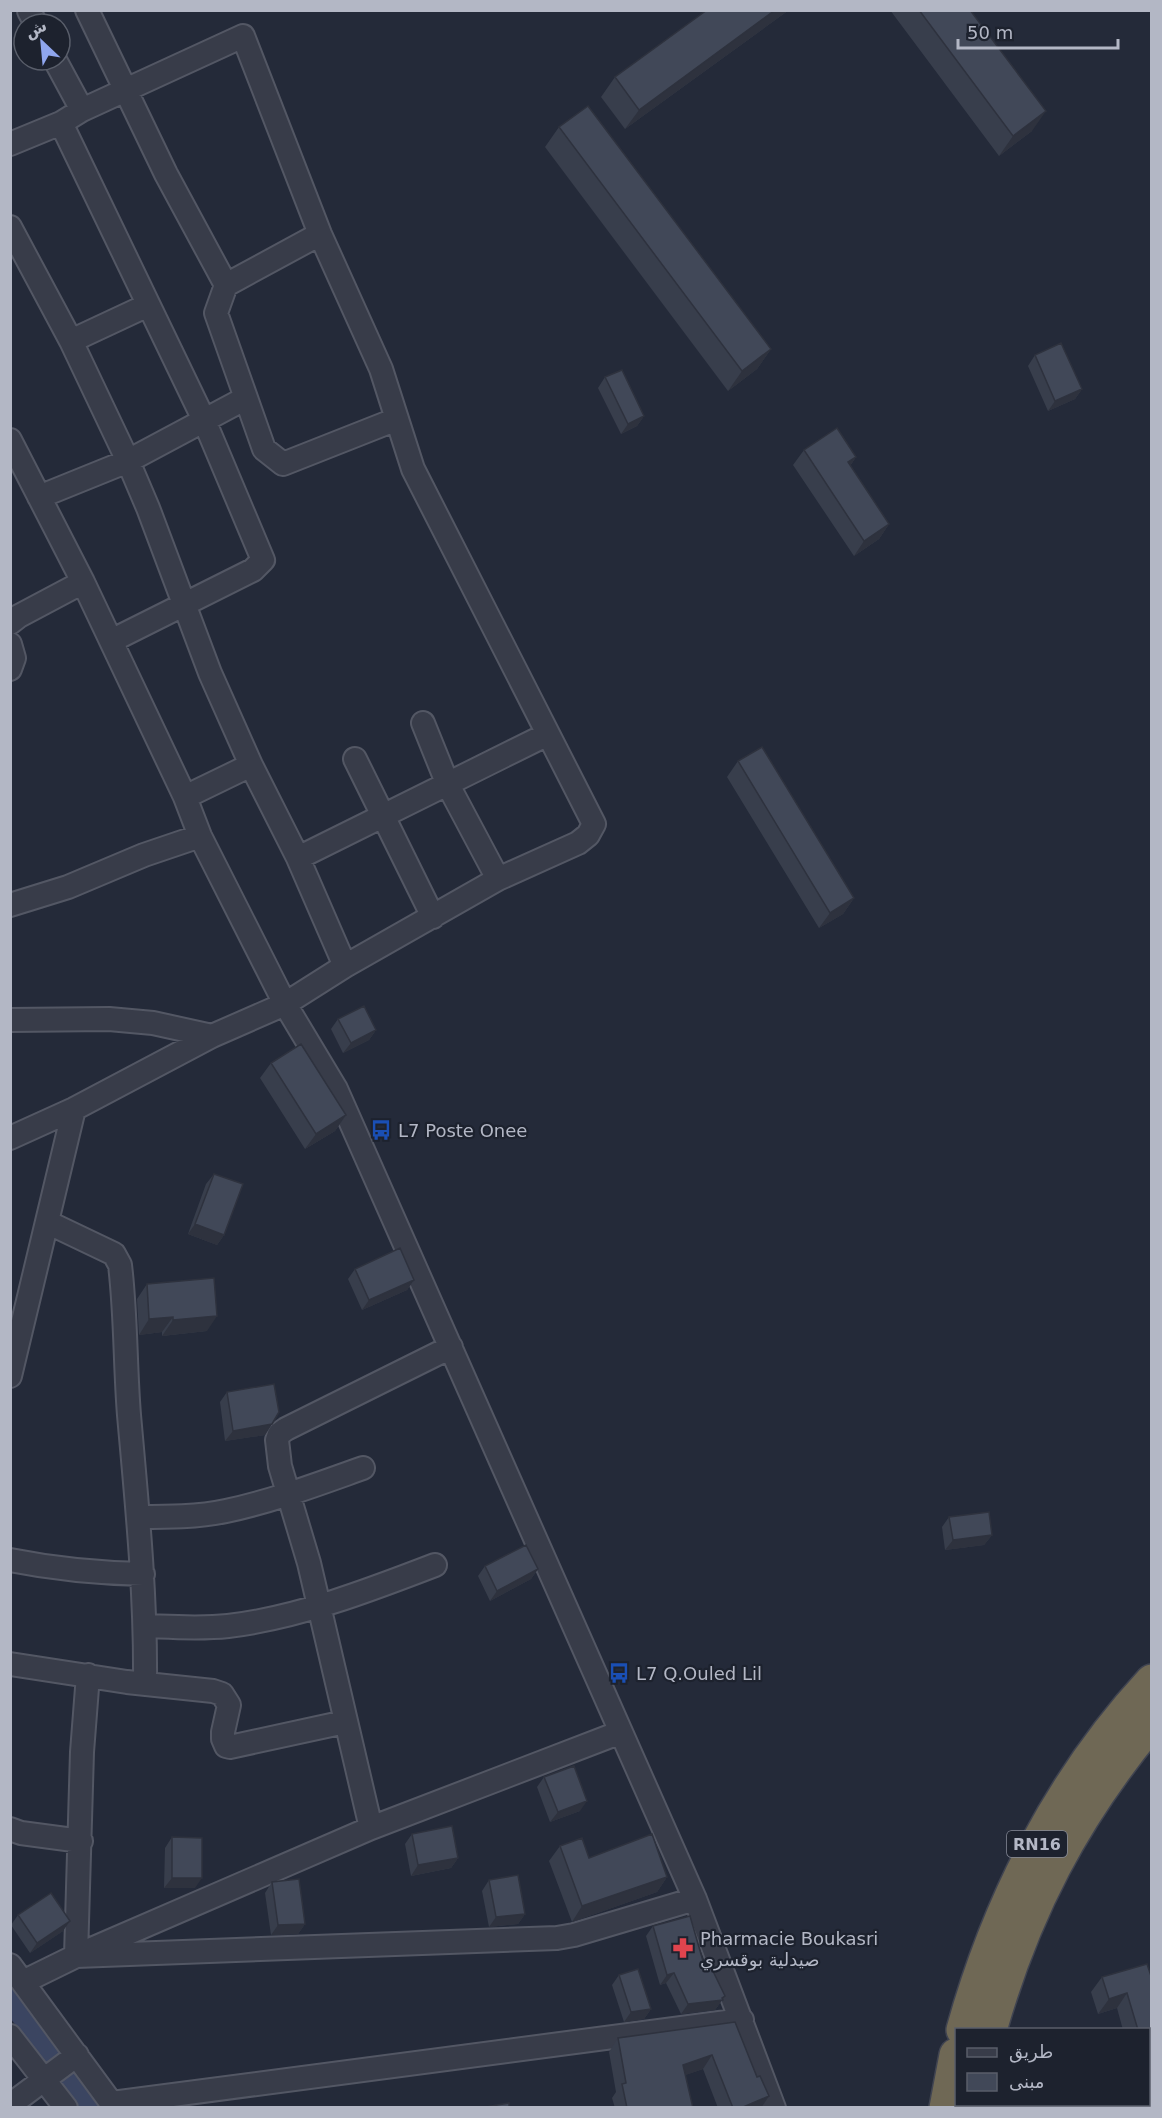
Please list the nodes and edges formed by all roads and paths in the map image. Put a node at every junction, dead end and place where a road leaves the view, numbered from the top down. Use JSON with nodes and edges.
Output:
{"nodes":[{"id":1,"x":87,"y":10,"type":"edge"},
{"id":2,"x":61,"y":72,"type":"edge"},
{"id":3,"x":125,"y":90,"type":"junction"},
{"id":4,"x":82,"y":110,"type":"junction"},
{"id":5,"x":61,"y":123,"type":"junction"},
{"id":6,"x":10,"y":144,"type":"edge"},
{"id":7,"x":10,"y":227,"type":"edge"},
{"id":8,"x":320,"y":234,"type":"junction"},
{"id":9,"x":226,"y":285,"type":"junction"},
{"id":10,"x":148,"y":305,"type":"junction"},
{"id":11,"x":71,"y":341,"type":"junction"},
{"id":12,"x":246,"y":398,"type":"junction"},
{"id":13,"x":397,"y":419,"type":"junction"},
{"id":14,"x":204,"y":420,"type":"junction"},
{"id":15,"x":10,"y":440,"type":"edge"},
{"id":16,"x":128,"y":461,"type":"junction"},
{"id":17,"x":39,"y":497,"type":"junction"},
{"id":18,"x":83,"y":582,"type":"junction"},
{"id":19,"x":184,"y":604,"type":"junction"},
{"id":20,"x":10,"y":623,"type":"edge"},
{"id":21,"x":111,"y":641,"type":"junction"},
{"id":22,"x":10,"y":644,"type":"edge"},
{"id":23,"x":10,"y":669,"type":"edge"},
{"id":24,"x":423,"y":723,"type":"dead end"},
{"id":25,"x":548,"y":734,"type":"junction"},
{"id":26,"x":355,"y":759,"type":"dead end"},
{"id":27,"x":251,"y":765,"type":"junction"},
{"id":28,"x":448,"y":785,"type":"junction"},
{"id":29,"x":184,"y":797,"type":"junction"},
{"id":30,"x":383,"y":817,"type":"junction"},
{"id":31,"x":200,"y":836,"type":"junction"},
{"id":32,"x":298,"y":858,"type":"junction"},
{"id":33,"x":498,"y":879,"type":"junction"},
{"id":34,"x":10,"y":905,"type":"edge"},
{"id":35,"x":433,"y":917,"type":"junction"},
{"id":36,"x":345,"y":966,"type":"junction"},
{"id":37,"x":285,"y":1004,"type":"junction"},
{"id":38,"x":10,"y":1020,"type":"edge"},
{"id":39,"x":212,"y":1036,"type":"junction"},
{"id":40,"x":74,"y":1109,"type":"junction"},
{"id":41,"x":10,"y":1138,"type":"edge"},
{"id":42,"x":47,"y":1222,"type":"junction"},
{"id":43,"x":451,"y":1347,"type":"junction"},
{"id":44,"x":10,"y":1376,"type":"edge"},
{"id":45,"x":363,"y":1468,"type":"dead end"},
{"id":46,"x":288,"y":1494,"type":"junction"},
{"id":47,"x":138,"y":1517,"type":"junction"},
{"id":48,"x":10,"y":1560,"type":"edge"},
{"id":49,"x":435,"y":1565,"type":"dead end"},
{"id":50,"x":143,"y":1574,"type":"junction"},
{"id":51,"x":319,"y":1606,"type":"junction"},
{"id":52,"x":145,"y":1626,"type":"junction"},
{"id":53,"x":10,"y":1664,"type":"edge"},
{"id":54,"x":88,"y":1675,"type":"junction"},
{"id":55,"x":1152,"y":1681,"type":"edge"},
{"id":56,"x":144,"y":1684,"type":"junction"},
{"id":57,"x":345,"y":1722,"type":"junction"},
{"id":58,"x":1152,"y":1722,"type":"edge"},
{"id":59,"x":621,"y":1732,"type":"junction"},
{"id":60,"x":371,"y":1828,"type":"junction"},
{"id":61,"x":10,"y":1829,"type":"edge"},
{"id":62,"x":81,"y":1841,"type":"junction"},
{"id":63,"x":695,"y":1899,"type":"junction"},
{"id":64,"x":76,"y":1956,"type":"junction"},
{"id":65,"x":17,"y":1973,"type":"edge"},
{"id":66,"x":742,"y":2020,"type":"junction"},
{"id":67,"x":964,"y":2028,"type":"edge"},
{"id":68,"x":991,"y":2028,"type":"edge"},
{"id":69,"x":10,"y":2036,"type":"edge"},
{"id":70,"x":76,"y":2055,"type":"junction"},
{"id":71,"x":955,"y":2065,"type":"edge"},
{"id":72,"x":45,"y":2079,"type":"junction"},
{"id":73,"x":10,"y":2105,"type":"edge"},
{"id":74,"x":114,"y":2105,"type":"edge"},
{"id":75,"x":66,"y":2108,"type":"edge"},
{"id":76,"x":774,"y":2108,"type":"edge"},
{"id":77,"x":946,"y":2108,"type":"edge"}],
"edges":[{"from":1,"to":3,"type":"street"},
{"from":2,"to":4,"type":"street"},
{"from":3,"to":4,"type":"street"},
{"from":3,"to":8,"type":"street"},
{"from":3,"to":9,"type":"street"},
{"from":4,"to":5,"type":"street"},
{"from":5,"to":6,"type":"street"},
{"from":5,"to":10,"type":"street"},
{"from":7,"to":11,"type":"street"},
{"from":8,"to":9,"type":"street"},
{"from":8,"to":13,"type":"street"},
{"from":9,"to":12,"type":"street"},
{"from":10,"to":11,"type":"street"},
{"from":10,"to":14,"type":"street"},
{"from":11,"to":16,"type":"street"},
{"from":12,"to":13,"type":"street"},
{"from":12,"to":14,"type":"street"},
{"from":13,"to":25,"type":"street"},
{"from":14,"to":16,"type":"street"},
{"from":14,"to":19,"type":"street"},
{"from":15,"to":17,"type":"street"},
{"from":16,"to":17,"type":"street"},
{"from":16,"to":19,"type":"street"},
{"from":17,"to":18,"type":"street"},
{"from":18,"to":20,"type":"street"},
{"from":18,"to":21,"type":"street"},
{"from":19,"to":21,"type":"street"},
{"from":19,"to":27,"type":"street"},
{"from":21,"to":29,"type":"street"},
{"from":22,"to":23,"type":"street"},
{"from":24,"to":28,"type":"street"},
{"from":25,"to":28,"type":"street"},
{"from":25,"to":33,"type":"street"},
{"from":26,"to":30,"type":"street"},
{"from":27,"to":29,"type":"street"},
{"from":27,"to":32,"type":"street"},
{"from":28,"to":30,"type":"street"},
{"from":28,"to":33,"type":"street"},
{"from":29,"to":31,"type":"street"},
{"from":30,"to":32,"type":"street"},
{"from":30,"to":35,"type":"street"},
{"from":31,"to":34,"type":"street"},
{"from":31,"to":37,"type":"street"},
{"from":32,"to":36,"type":"street"},
{"from":33,"to":35,"type":"street"},
{"from":35,"to":36,"type":"street"},
{"from":36,"to":37,"type":"street"},
{"from":37,"to":39,"type":"street"},
{"from":37,"to":43,"type":"street"},
{"from":38,"to":39,"type":"street"},
{"from":39,"to":40,"type":"street"},
{"from":40,"to":41,"type":"street"},
{"from":40,"to":42,"type":"street"},
{"from":42,"to":44,"type":"street"},
{"from":42,"to":47,"type":"street"},
{"from":43,"to":46,"type":"street"},
{"from":43,"to":59,"type":"street"},
{"from":45,"to":46,"type":"street"},
{"from":46,"to":47,"type":"street"},
{"from":46,"to":51,"type":"street"},
{"from":47,"to":50,"type":"street"},
{"from":48,"to":50,"type":"street"},
{"from":49,"to":51,"type":"street"},
{"from":50,"to":52,"type":"street"},
{"from":51,"to":52,"type":"street"},
{"from":51,"to":57,"type":"street"},
{"from":52,"to":56,"type":"street"},
{"from":53,"to":54,"type":"street"},
{"from":54,"to":56,"type":"street"},
{"from":54,"to":62,"type":"street"},
{"from":55,"to":67,"type":"highway","number":"RN16"},
{"from":56,"to":57,"type":"street"},
{"from":57,"to":60,"type":"street"},
{"from":58,"to":68,"type":"highway","number":"RN16"},
{"from":59,"to":60,"type":"street"},
{"from":59,"to":63,"type":"street"},
{"from":60,"to":64,"type":"street"},
{"from":61,"to":62,"type":"street"},
{"from":62,"to":64,"type":"street"},
{"from":63,"to":64,"type":"street"},
{"from":63,"to":66,"type":"street"},
{"from":64,"to":65,"type":"street"},
{"from":65,"to":70,"type":"street"},
{"from":66,"to":74,"type":"street"},
{"from":66,"to":76,"type":"street"},
{"from":69,"to":72,"type":"street"},
{"from":70,"to":72,"type":"street"},
{"from":70,"to":74,"type":"street"},
{"from":71,"to":77,"type":"highway"},
{"from":72,"to":73,"type":"street"},
{"from":72,"to":75,"type":"street"}]}
